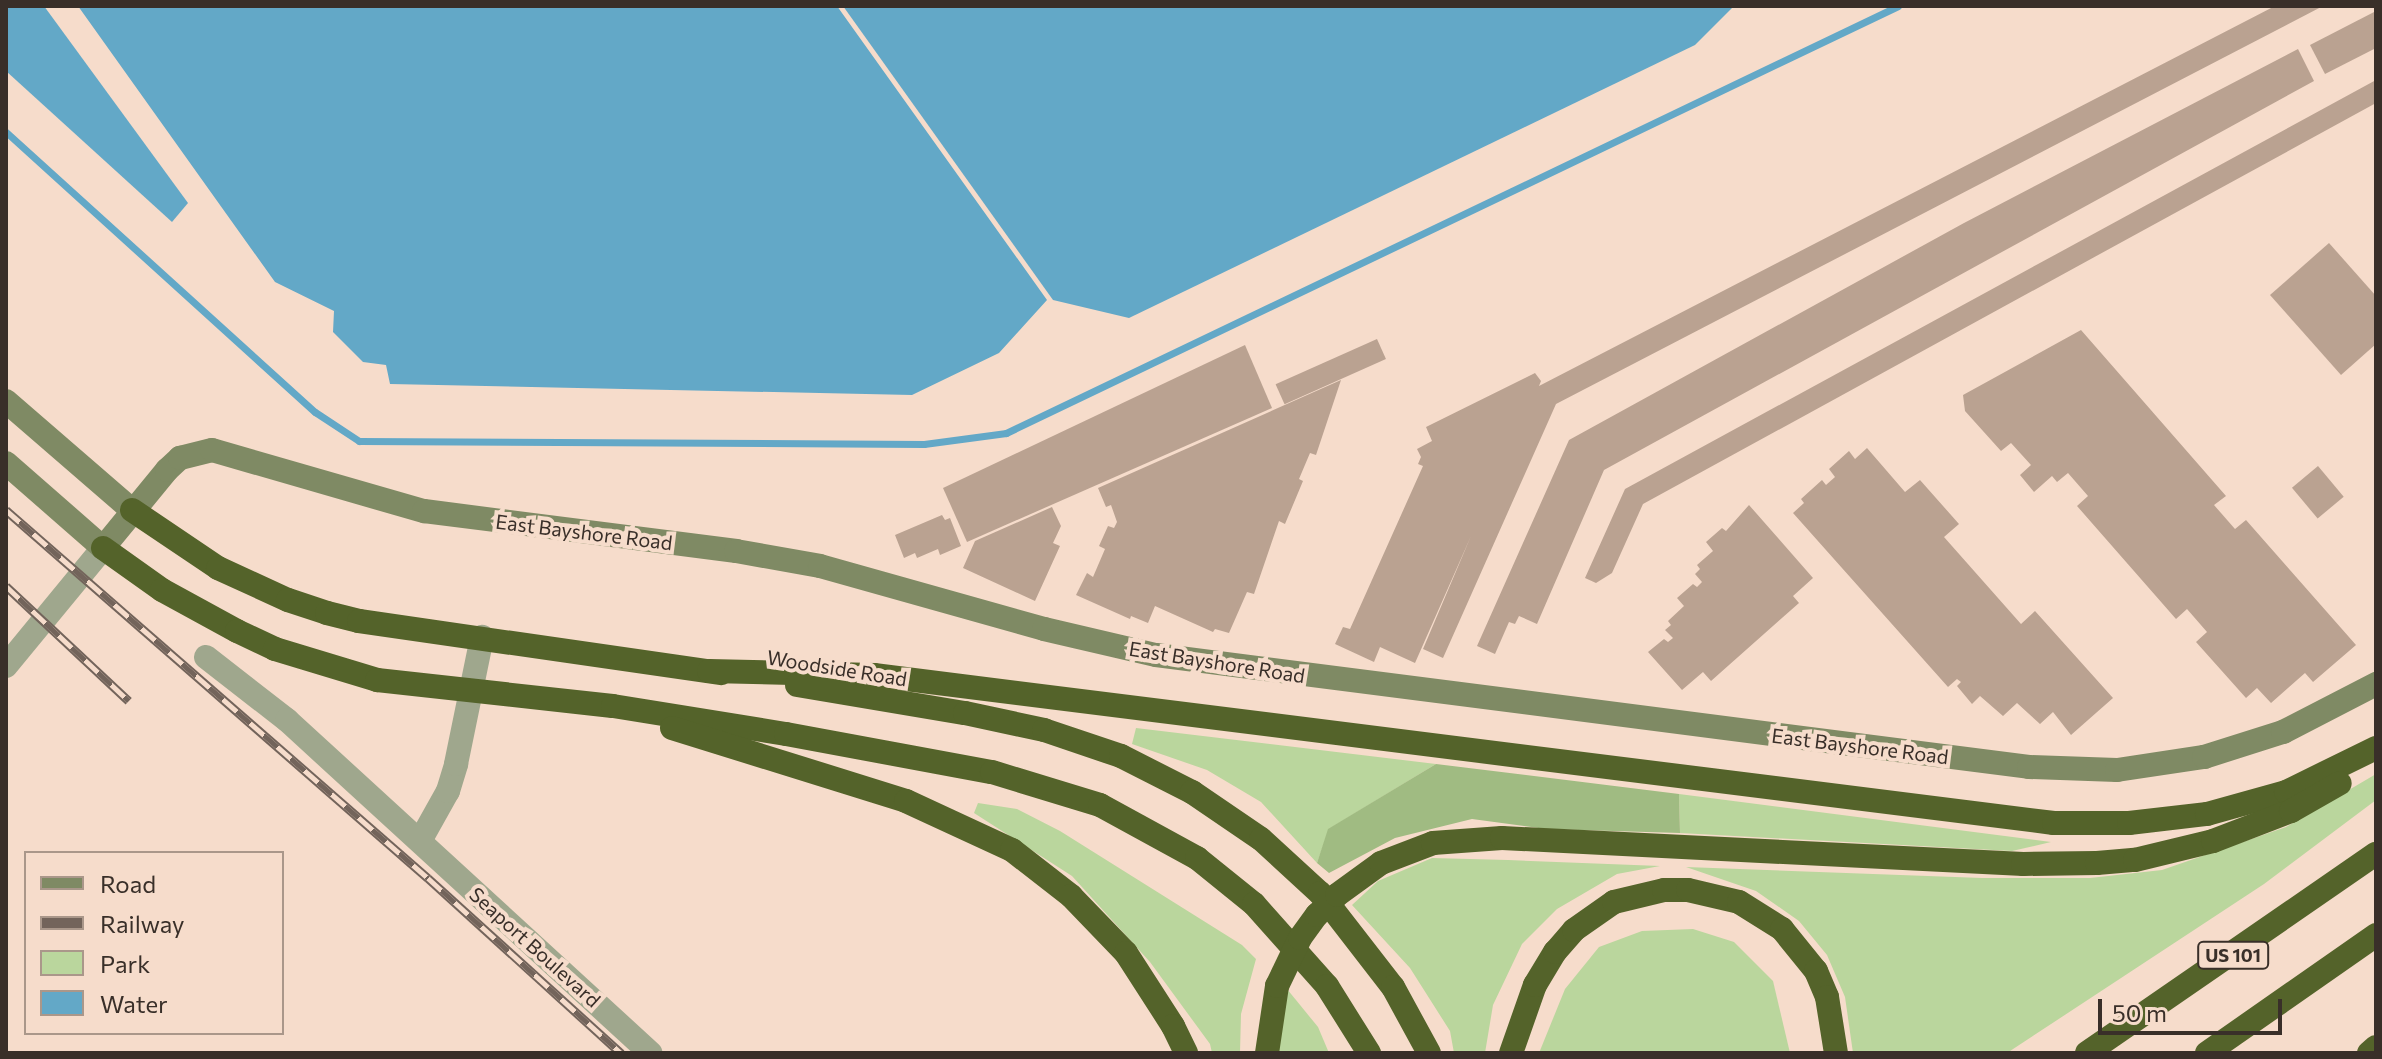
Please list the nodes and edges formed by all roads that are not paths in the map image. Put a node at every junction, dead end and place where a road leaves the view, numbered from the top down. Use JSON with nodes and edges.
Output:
{"nodes":[{"id":1,"x":6,"y":401,"type":"edge"},
{"id":2,"x":6,"y":463,"type":"edge"},
{"id":3,"x":132,"y":510,"type":"junction"},
{"id":4,"x":103,"y":548,"type":"junction"},
{"id":5,"x":482,"y":637,"type":"junction"},
{"id":6,"x":206,"y":657,"type":"dead end"},
{"id":7,"x":6,"y":666,"type":"edge"},
{"id":8,"x":709,"y":671,"type":"junction"},
{"id":9,"x":2376,"y":684,"type":"edge"},
{"id":10,"x":474,"y":690,"type":"junction"},
{"id":11,"x":549,"y":698,"type":"junction"},
{"id":12,"x":2376,"y":748,"type":"edge"},
{"id":13,"x":2376,"y":760,"type":"edge"},
{"id":14,"x":420,"y":841,"type":"junction"},
{"id":15,"x":2376,"y":854,"type":"edge"},
{"id":16,"x":2376,"y":935,"type":"edge"},
{"id":17,"x":2376,"y":1047,"type":"edge"},
{"id":18,"x":650,"y":1053,"type":"edge"},
{"id":19,"x":1186,"y":1053,"type":"edge"},
{"id":20,"x":1267,"y":1053,"type":"edge"},
{"id":21,"x":1369,"y":1053,"type":"edge"},
{"id":22,"x":1429,"y":1053,"type":"edge"},
{"id":23,"x":1511,"y":1053,"type":"edge"},
{"id":24,"x":1836,"y":1053,"type":"edge"},
{"id":25,"x":2087,"y":1053,"type":"edge"},
{"id":26,"x":2207,"y":1053,"type":"edge"},
{"id":27,"x":2369,"y":1053,"type":"edge"}],
"edges":[{"from":1,"to":3,"type":"street"},
{"from":2,"to":4,"type":"street"},
{"from":3,"to":4,"type":"street","name":"East Bayshore Road"},
{"from":3,"to":5,"type":"highway","name":"Woodside Road"},
{"from":3,"to":9,"type":"street","name":"East Bayshore Road"},
{"from":4,"to":7,"type":"street"},
{"from":4,"to":10,"type":"highway"},
{"from":5,"to":8,"type":"highway","name":"Woodside Road"},
{"from":5,"to":10,"type":"street"},
{"from":6,"to":14,"type":"street","name":"Seaport Boulevard"},
{"from":8,"to":12,"type":"highway"},
{"from":8,"to":22,"type":"highway","name":"Woodside Road"},
{"from":10,"to":11,"type":"highway"},
{"from":10,"to":14,"type":"street"},
{"from":11,"to":19,"type":"highway"},
{"from":11,"to":21,"type":"highway"},
{"from":13,"to":20,"type":"highway"},
{"from":14,"to":18,"type":"street","name":"Seaport Boulevard"},
{"from":15,"to":25,"type":"highway","number":"US 101"},
{"from":16,"to":26,"type":"highway"},
{"from":17,"to":27,"type":"highway"},
{"from":23,"to":24,"type":"highway"}]}
